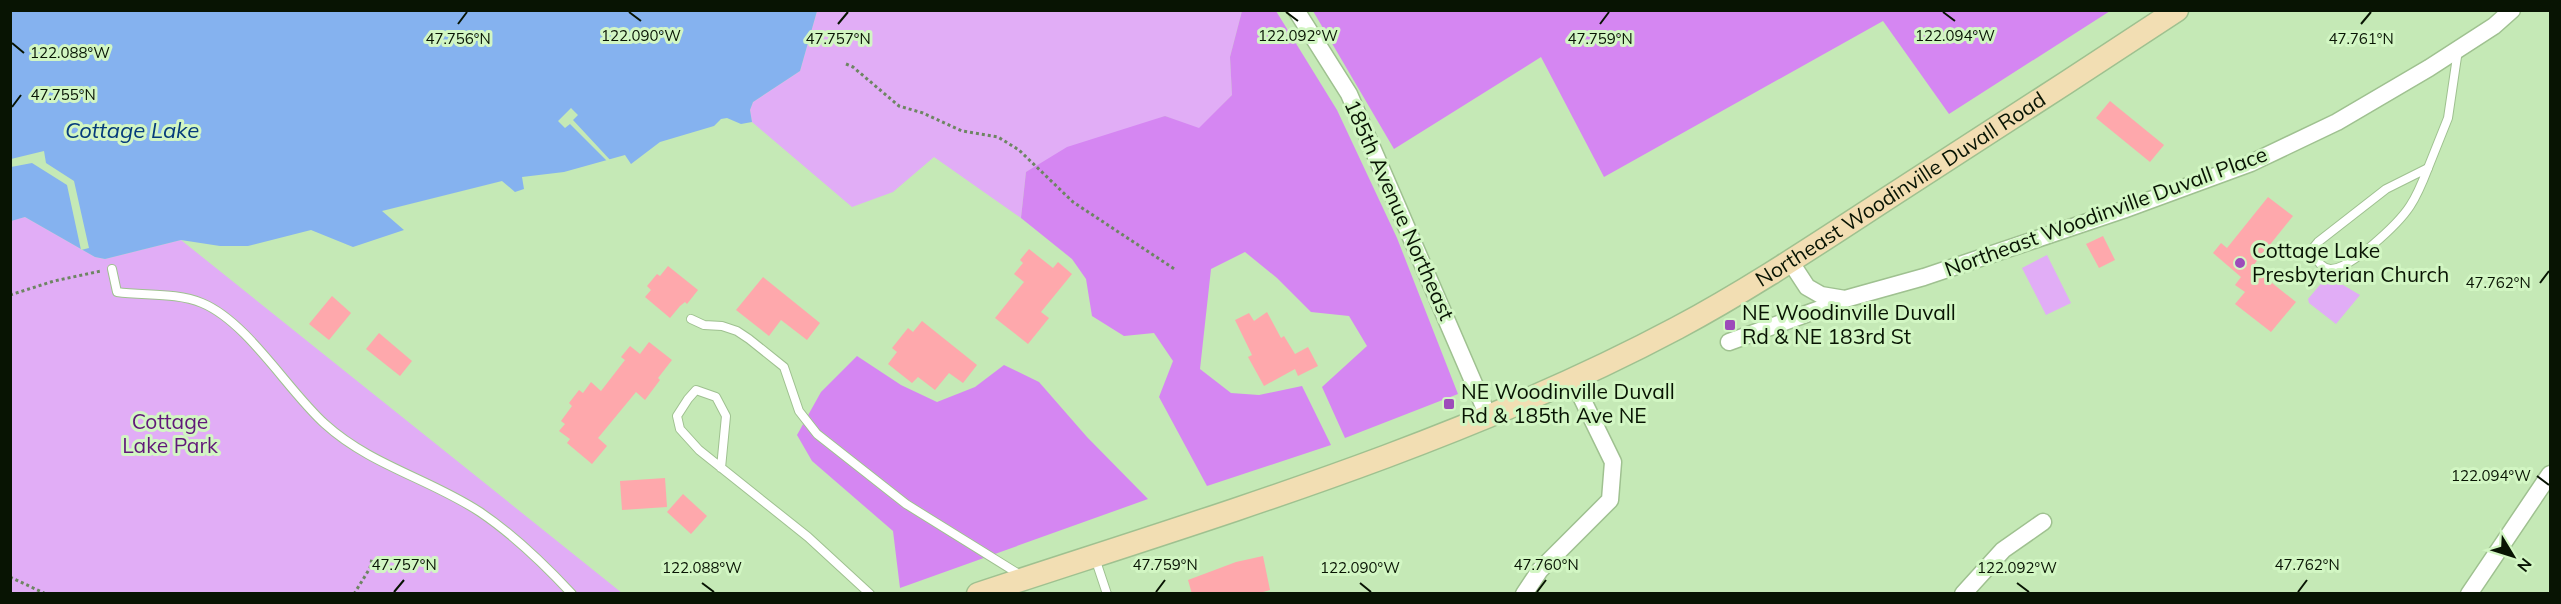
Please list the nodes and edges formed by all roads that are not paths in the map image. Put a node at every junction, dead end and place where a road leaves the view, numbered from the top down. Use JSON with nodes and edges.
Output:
{"nodes":[{"id":1,"x":1296,"y":10,"type":"edge"},
{"id":2,"x":2177,"y":10,"type":"edge"},
{"id":3,"x":2512,"y":10,"type":"edge"},
{"id":4,"x":2458,"y":49,"type":"junction"},
{"id":5,"x":2428,"y":168,"type":"junction"},
{"id":6,"x":1790,"y":261,"type":"junction"},
{"id":7,"x":112,"y":269,"type":"road end"},
{"id":8,"x":1845,"y":299,"type":"junction"},
{"id":9,"x":690,"y":319,"type":"dead end"},
{"id":10,"x":1729,"y":342,"type":"dead end"},
{"id":11,"x":1572,"y":378,"type":"junction"},
{"id":12,"x":1488,"y":416,"type":"junction"},
{"id":13,"x":721,"y":468,"type":"junction"},
{"id":14,"x":2550,"y":474,"type":"edge"},
{"id":15,"x":2043,"y":522,"type":"dead end"},
{"id":16,"x":1094,"y":555,"type":"junction"},
{"id":17,"x":1025,"y":578,"type":"junction"},
{"id":18,"x":572,"y":594,"type":"edge"},
{"id":19,"x":870,"y":594,"type":"edge"},
{"id":20,"x":978,"y":594,"type":"edge"},
{"id":21,"x":1107,"y":594,"type":"edge"},
{"id":22,"x":1524,"y":594,"type":"edge"},
{"id":23,"x":1963,"y":594,"type":"edge"},
{"id":24,"x":2469,"y":594,"type":"edge"}],
"edges":[{"from":1,"to":12,"type":"street","name":"185th Avenue Northeast"},
{"from":2,"to":6,"type":"main road","name":"Northeast Woodinville Duvall Road"},
{"from":3,"to":4,"type":"street","name":"Northeast Woodinville Duvall Place"},
{"from":4,"to":5,"type":"lane"},
{"from":4,"to":8,"type":"street","name":"Northeast Woodinville Duvall Place"},
{"from":5,"to":5,"type":"lane"},
{"from":6,"to":8,"type":"street","name":"Northeast Woodinville Duvall Place"},
{"from":6,"to":11,"type":"main road","name":"Northeast Woodinville Duvall Road"},
{"from":7,"to":18,"type":"lane"},
{"from":8,"to":10,"type":"street"},
{"from":9,"to":17,"type":"lane"},
{"from":11,"to":12,"type":"main road","name":"Northeast Woodinville Duvall Road"},
{"from":11,"to":22,"type":"street"},
{"from":12,"to":16,"type":"main road","name":"Northeast Woodinville Duvall Road"},
{"from":13,"to":13,"type":"lane"},
{"from":13,"to":19,"type":"lane"},
{"from":14,"to":24,"type":"street"},
{"from":15,"to":23,"type":"street"},
{"from":16,"to":17,"type":"main road","name":"Northeast Woodinville Duvall Road"},
{"from":16,"to":21,"type":"lane"},
{"from":17,"to":20,"type":"main road","name":"Northeast Woodinville Duvall Road"}]}
